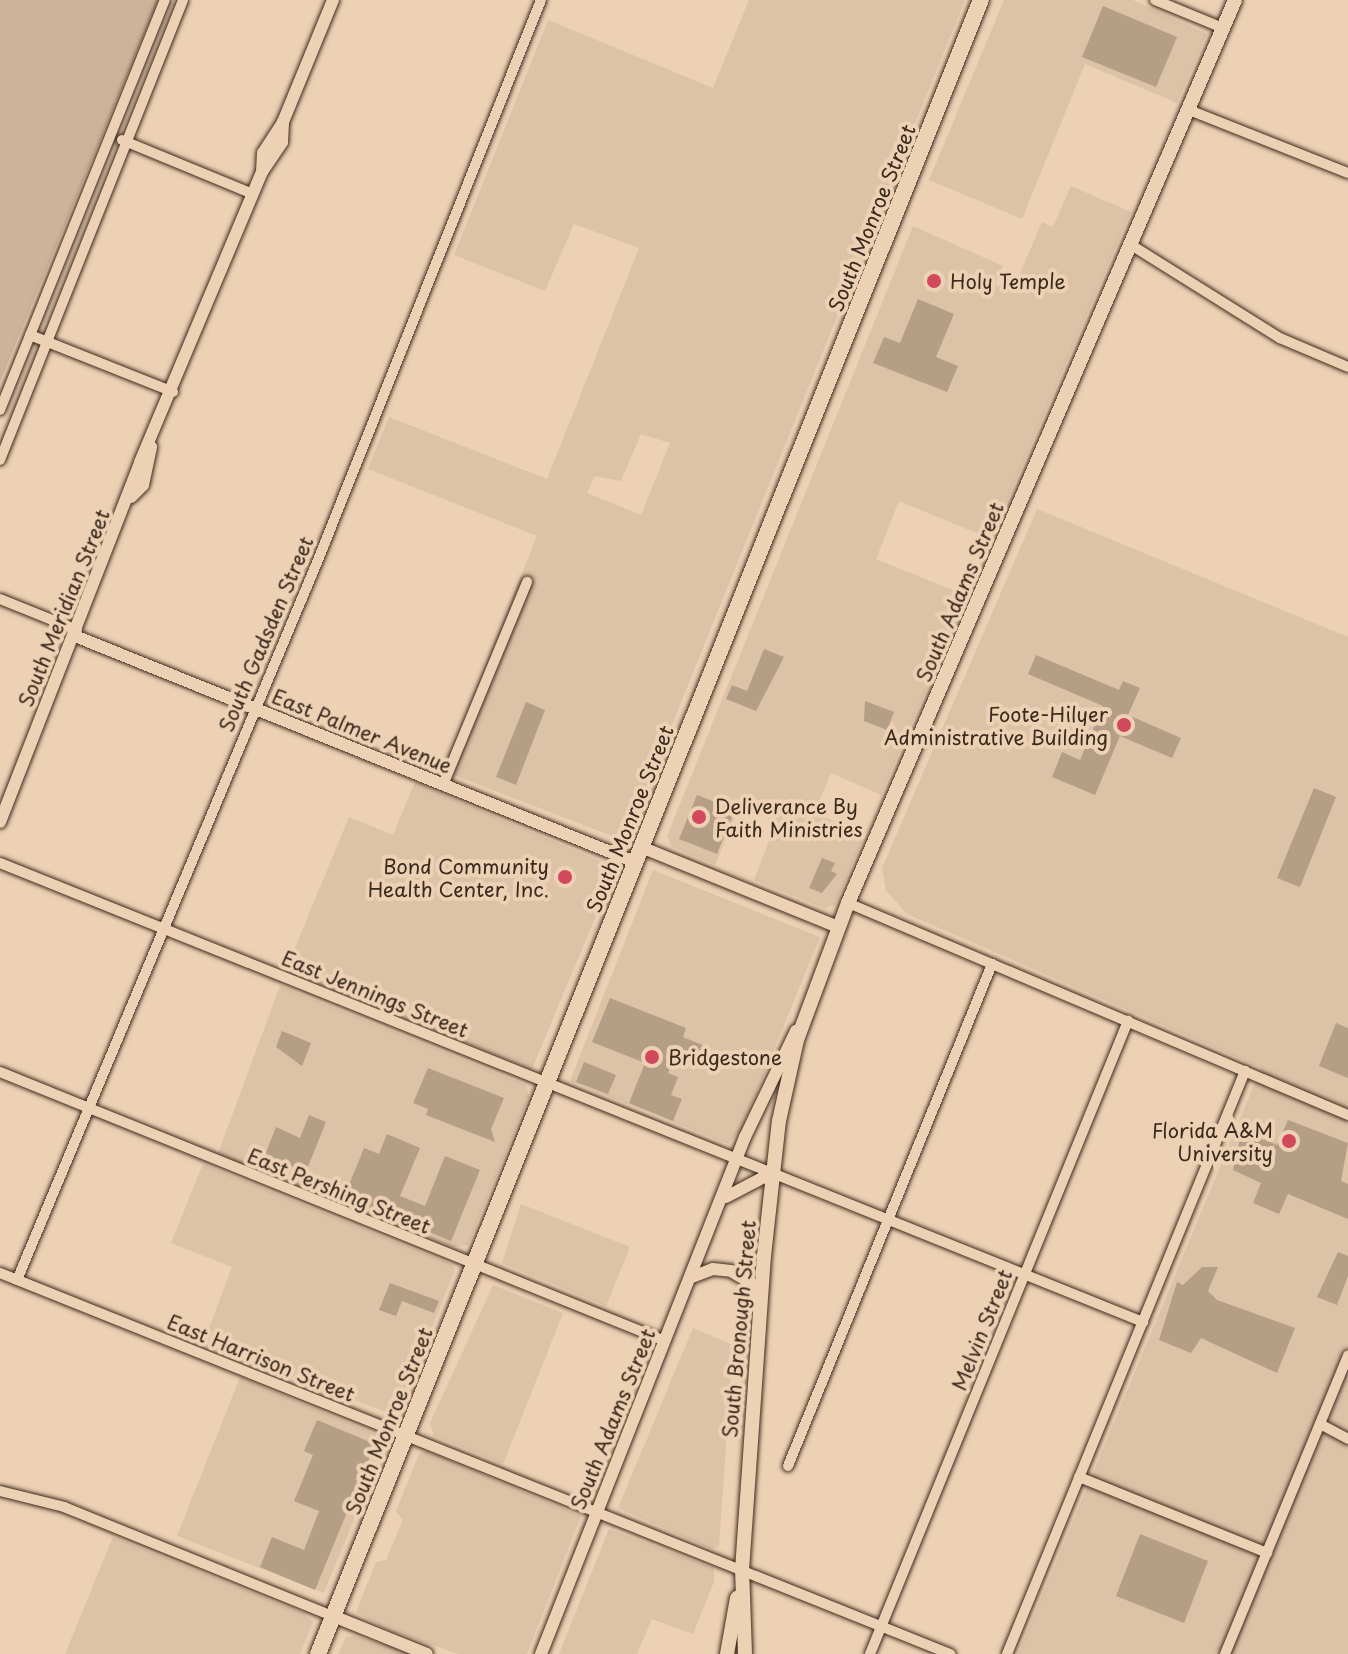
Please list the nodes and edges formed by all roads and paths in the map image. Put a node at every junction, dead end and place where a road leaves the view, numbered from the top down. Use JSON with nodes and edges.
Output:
{"nodes":[{"id":1,"x":165,"y":0,"type":"edge"},
{"id":2,"x":183,"y":0,"type":"edge"},
{"id":3,"x":333,"y":0,"type":"edge"},
{"id":4,"x":541,"y":0,"type":"edge"},
{"id":5,"x":981,"y":0,"type":"edge"},
{"id":6,"x":1155,"y":0,"type":"edge"},
{"id":7,"x":1235,"y":0,"type":"edge"},
{"id":8,"x":1223,"y":28,"type":"junction"},
{"id":9,"x":1189,"y":110,"type":"junction"},
{"id":10,"x":111,"y":135,"type":"junction"},
{"id":11,"x":127,"y":142,"type":"junction"},
{"id":12,"x":1348,"y":173,"type":"edge"},
{"id":13,"x":253,"y":194,"type":"junction"},
{"id":14,"x":1131,"y":245,"type":"junction"},
{"id":15,"x":30,"y":335,"type":"junction"},
{"id":16,"x":47,"y":341,"type":"junction"},
{"id":17,"x":1348,"y":367,"type":"edge"},
{"id":18,"x":173,"y":392,"type":"junction"},
{"id":19,"x":0,"y":410,"type":"edge"},
{"id":20,"x":0,"y":460,"type":"edge"},
{"id":21,"x":527,"y":582,"type":"dead end"},
{"id":22,"x":0,"y":599,"type":"edge"},
{"id":23,"x":76,"y":633,"type":"junction"},
{"id":24,"x":253,"y":709,"type":"junction"},
{"id":25,"x":443,"y":785,"type":"junction"},
{"id":26,"x":0,"y":822,"type":"edge"},
{"id":27,"x":638,"y":855,"type":"junction"},
{"id":28,"x":0,"y":863,"type":"edge"},
{"id":29,"x":848,"y":903,"type":"junction"},
{"id":30,"x":160,"y":927,"type":"junction"},
{"id":31,"x":838,"y":927,"type":"junction"},
{"id":32,"x":992,"y":964,"type":"junction"},
{"id":33,"x":806,"y":1010,"type":"junction"},
{"id":34,"x":1128,"y":1021,"type":"junction"},
{"id":35,"x":1245,"y":1071,"type":"junction"},
{"id":36,"x":0,"y":1072,"type":"edge"},
{"id":37,"x":545,"y":1082,"type":"junction"},
{"id":38,"x":87,"y":1107,"type":"junction"},
{"id":39,"x":1348,"y":1115,"type":"edge"},
{"id":40,"x":736,"y":1159,"type":"junction"},
{"id":41,"x":772,"y":1173,"type":"junction"},
{"id":42,"x":724,"y":1200,"type":"junction"},
{"id":43,"x":888,"y":1220,"type":"junction"},
{"id":44,"x":473,"y":1265,"type":"junction"},
{"id":45,"x":0,"y":1273,"type":"edge"},
{"id":46,"x":1024,"y":1275,"type":"junction"},
{"id":47,"x":692,"y":1277,"type":"junction"},
{"id":48,"x":17,"y":1280,"type":"junction"},
{"id":49,"x":761,"y":1300,"type":"junction"},
{"id":50,"x":1143,"y":1322,"type":"junction"},
{"id":51,"x":665,"y":1341,"type":"junction"},
{"id":52,"x":1348,"y":1355,"type":"edge"},
{"id":53,"x":1320,"y":1424,"type":"junction"},
{"id":54,"x":405,"y":1435,"type":"junction"},
{"id":55,"x":1348,"y":1439,"type":"edge"},
{"id":56,"x":788,"y":1466,"type":"dead end"},
{"id":57,"x":1079,"y":1477,"type":"junction"},
{"id":58,"x":0,"y":1491,"type":"edge"},
{"id":59,"x":598,"y":1512,"type":"junction"},
{"id":60,"x":1267,"y":1553,"type":"junction"},
{"id":61,"x":742,"y":1570,"type":"junction"},
{"id":62,"x":333,"y":1616,"type":"junction"},
{"id":63,"x":881,"y":1626,"type":"junction"},
{"id":64,"x":318,"y":1654,"type":"edge"},
{"id":65,"x":427,"y":1654,"type":"edge"},
{"id":66,"x":541,"y":1654,"type":"edge"},
{"id":67,"x":727,"y":1654,"type":"edge"},
{"id":68,"x":745,"y":1654,"type":"edge"},
{"id":69,"x":870,"y":1654,"type":"edge"},
{"id":70,"x":950,"y":1654,"type":"edge"},
{"id":71,"x":1007,"y":1654,"type":"edge"},
{"id":72,"x":1225,"y":1654,"type":"edge"}],
"edges":[{"from":1,"to":10,"type":"street"},
{"from":2,"to":11,"type":"street"},
{"from":3,"to":13,"type":"street","name":"South Meridian Street"},
{"from":4,"to":24,"type":"street","name":"South Gadsden Street"},
{"from":5,"to":27,"type":"main road","name":"South Monroe Street"},
{"from":6,"to":8,"type":"street"},
{"from":7,"to":8,"type":"main road","name":"South Adams Street"},
{"from":8,"to":9,"type":"main road","name":"South Adams Street"},
{"from":9,"to":12,"type":"street"},
{"from":9,"to":14,"type":"main road","name":"South Adams Street"},
{"from":10,"to":11,"type":"street"},
{"from":10,"to":15,"type":"street"},
{"from":11,"to":13,"type":"street"},
{"from":11,"to":16,"type":"street"},
{"from":13,"to":18,"type":"street","name":"South Meridian Street"},
{"from":14,"to":17,"type":"street"},
{"from":14,"to":29,"type":"main road","name":"South Adams Street"},
{"from":15,"to":16,"type":"street"},
{"from":15,"to":19,"type":"street"},
{"from":16,"to":18,"type":"street"},
{"from":16,"to":20,"type":"street"},
{"from":18,"to":23,"type":"street","name":"South Meridian Street"},
{"from":21,"to":25,"type":"street"},
{"from":22,"to":23,"type":"street","name":"East Palmer Avenue"},
{"from":23,"to":24,"type":"street","name":"East Palmer Avenue"},
{"from":23,"to":26,"type":"street","name":"South Meridian Street"},
{"from":24,"to":25,"type":"street","name":"East Palmer Avenue"},
{"from":24,"to":30,"type":"street","name":"South Gadsden Street"},
{"from":25,"to":27,"type":"street","name":"East Palmer Avenue"},
{"from":27,"to":31,"type":"street","name":"East Palmer Avenue"},
{"from":27,"to":37,"type":"main road","name":"South Monroe Street"},
{"from":28,"to":30,"type":"street","name":"East Jennings Street"},
{"from":29,"to":31,"type":"main road","name":"South Adams Street"},
{"from":29,"to":32,"type":"street"},
{"from":30,"to":37,"type":"street","name":"East Jennings Street"},
{"from":30,"to":38,"type":"street","name":"South Gadsden Street"},
{"from":31,"to":33,"type":"main road","name":"South Adams Street"},
{"from":32,"to":34,"type":"street"},
{"from":32,"to":43,"type":"street"},
{"from":33,"to":40,"type":"street","name":"South Adams Street"},
{"from":33,"to":41,"type":"main road","name":"South Bronough Street"},
{"from":34,"to":35,"type":"street"},
{"from":34,"to":46,"type":"street","name":"Melvin Street"},
{"from":35,"to":39,"type":"street"},
{"from":35,"to":50,"type":"street"},
{"from":36,"to":38,"type":"street","name":"East Pershing Street"},
{"from":37,"to":40,"type":"street","name":"East Jennings Street"},
{"from":37,"to":44,"type":"main road","name":"South Monroe Street"},
{"from":38,"to":44,"type":"street","name":"East Pershing Street"},
{"from":38,"to":48,"type":"street","name":"South Gadsden Street"},
{"from":40,"to":41,"type":"street","name":"East Jennings Street"},
{"from":40,"to":42,"type":"street","name":"South Adams Street"},
{"from":41,"to":42,"type":"street"},
{"from":41,"to":43,"type":"street","name":"East Jennings Street"},
{"from":41,"to":49,"type":"main road","name":"South Bronough Street"},
{"from":42,"to":47,"type":"street","name":"South Adams Street"},
{"from":43,"to":46,"type":"street","name":"East Jennings Street"},
{"from":43,"to":56,"type":"street"},
{"from":44,"to":51,"type":"street","name":"East Pershing Street"},
{"from":44,"to":54,"type":"main road","name":"South Monroe Street"},
{"from":45,"to":48,"type":"street","name":"East Harrison Street"},
{"from":46,"to":50,"type":"street","name":"East Jennings Street"},
{"from":46,"to":63,"type":"street","name":"Melvin Street"},
{"from":47,"to":49,"type":"street"},
{"from":47,"to":51,"type":"street","name":"South Adams Street"},
{"from":48,"to":54,"type":"street","name":"East Harrison Street"},
{"from":49,"to":61,"type":"main road","name":"South Bronough Street"},
{"from":50,"to":57,"type":"street"},
{"from":51,"to":59,"type":"street","name":"South Adams Street"},
{"from":52,"to":53,"type":"street"},
{"from":53,"to":55,"type":"street"},
{"from":53,"to":60,"type":"street"},
{"from":54,"to":59,"type":"street","name":"East Harrison Street"},
{"from":54,"to":62,"type":"main road","name":"South Monroe Street"},
{"from":57,"to":60,"type":"street"},
{"from":57,"to":71,"type":"street"},
{"from":58,"to":62,"type":"street"},
{"from":59,"to":61,"type":"street","name":"East Harrison Street"},
{"from":59,"to":66,"type":"street","name":"South Adams Street"},
{"from":60,"to":72,"type":"street"},
{"from":61,"to":63,"type":"street","name":"East Harrison Street"},
{"from":61,"to":67,"type":"main road"},
{"from":61,"to":68,"type":"main road","name":"South Bronough Street"},
{"from":62,"to":64,"type":"main road","name":"South Monroe Street"},
{"from":62,"to":65,"type":"street"},
{"from":63,"to":69,"type":"street","name":"Melvin Street"},
{"from":63,"to":70,"type":"street","name":"East Harrison Street"}]}
